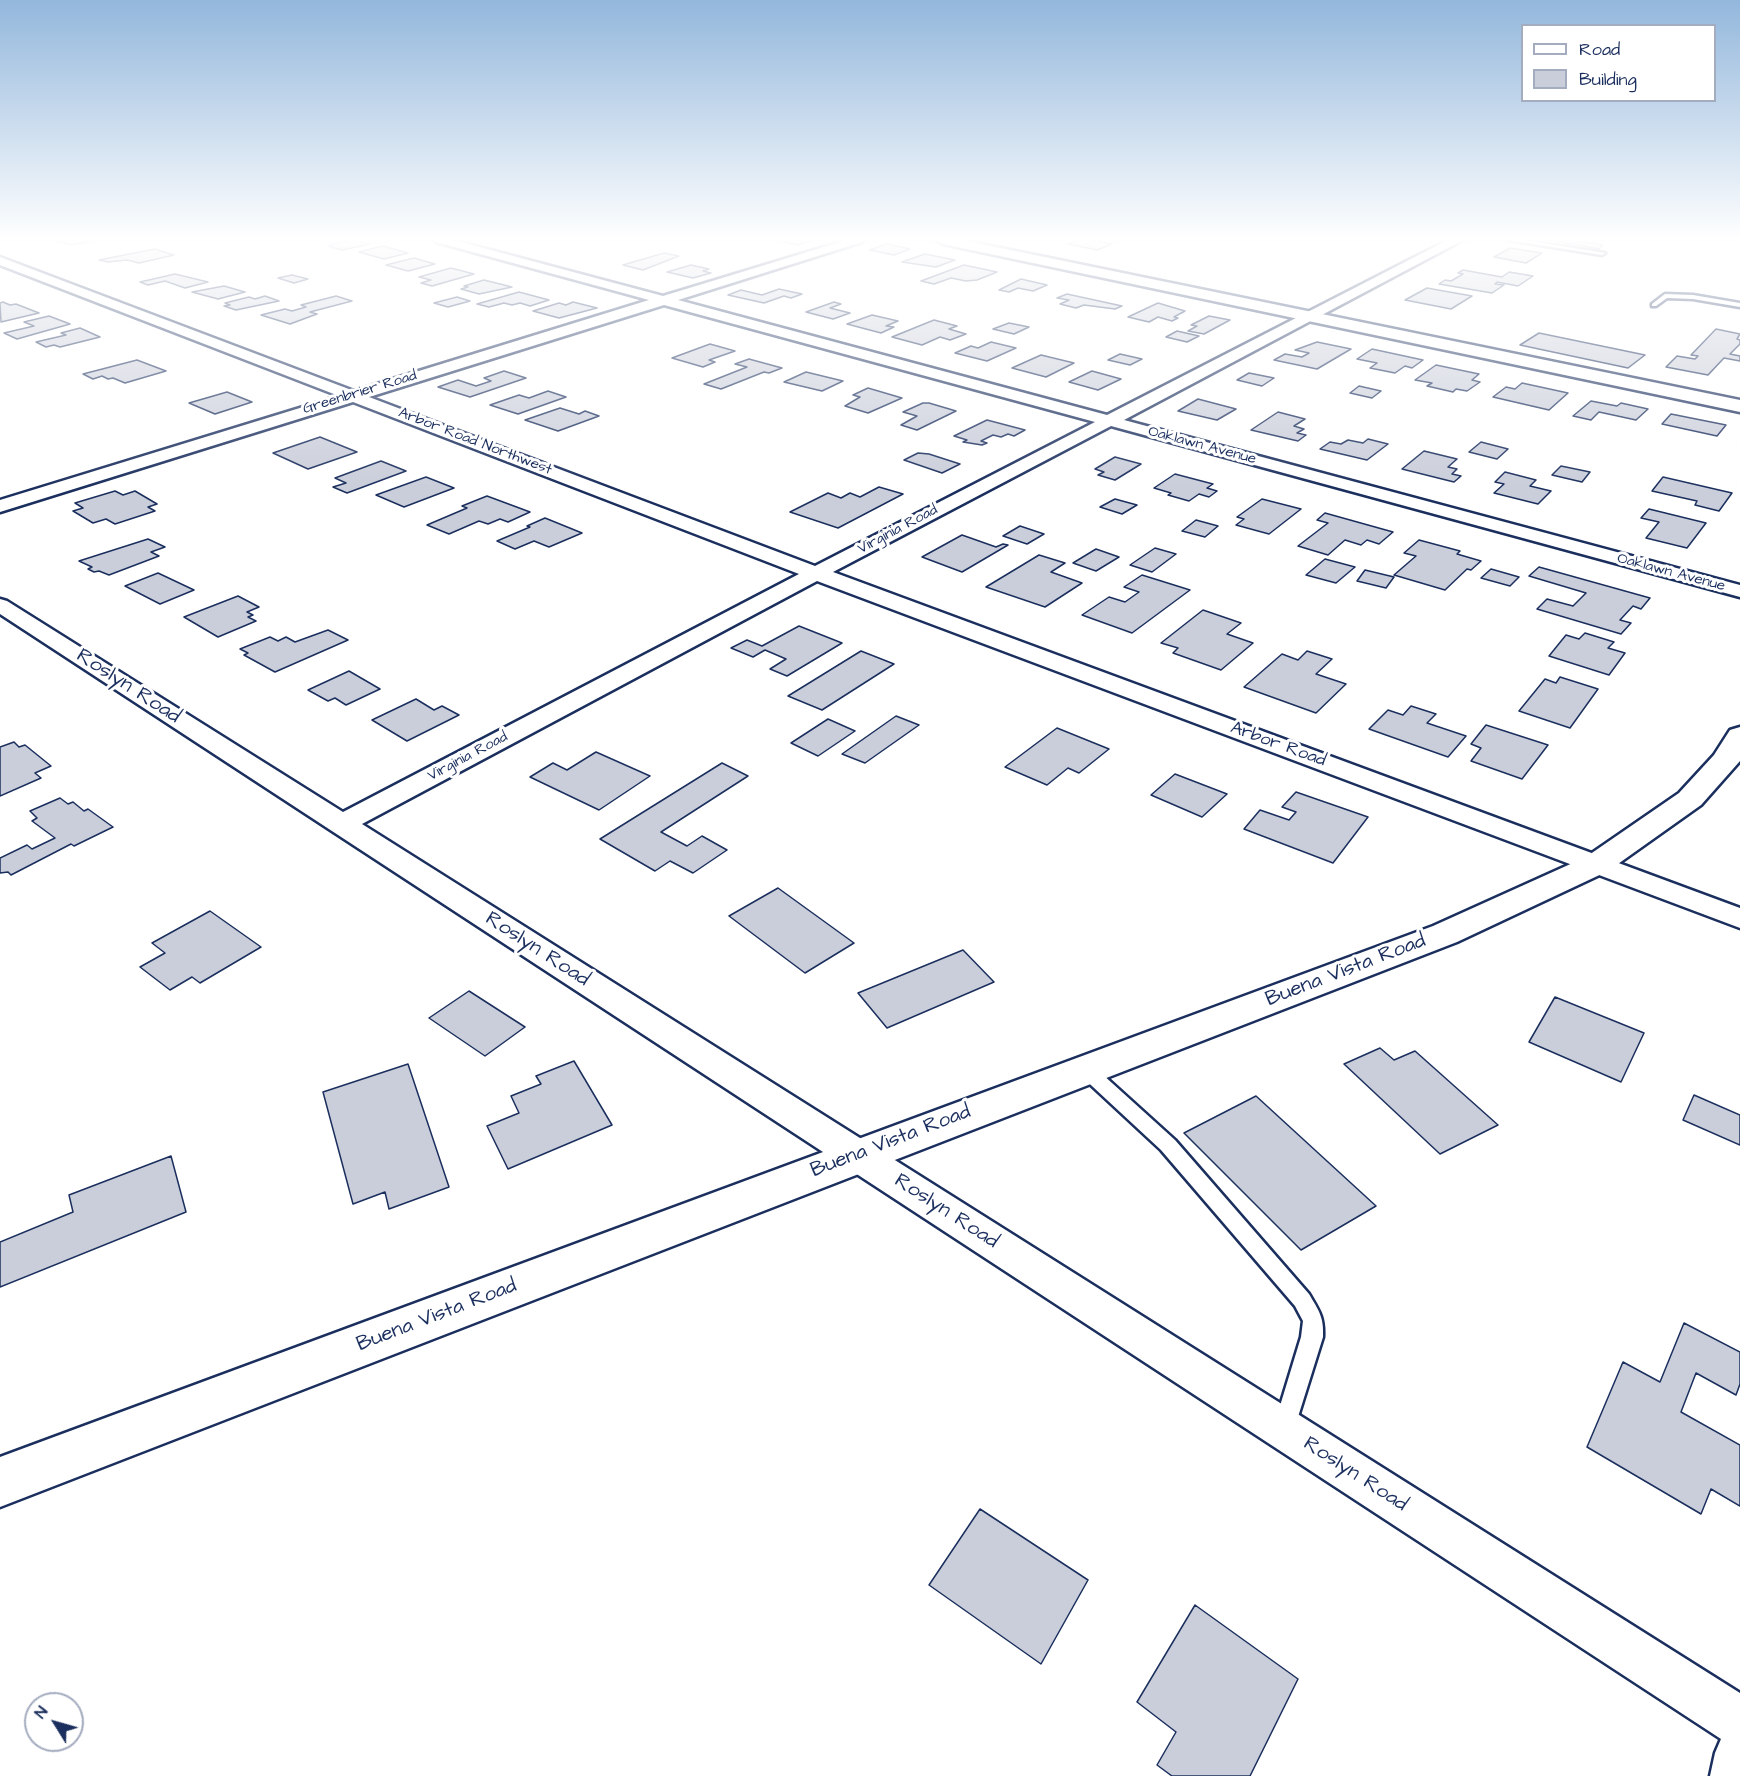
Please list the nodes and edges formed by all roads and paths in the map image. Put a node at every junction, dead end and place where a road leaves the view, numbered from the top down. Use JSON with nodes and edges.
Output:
{"nodes":[{"id":1,"x":163,"y":323,"type":"edge"},
{"id":2,"x":589,"y":323,"type":"edge"},
{"id":3,"x":749,"y":323,"type":"edge"},
{"id":4,"x":1294,"y":323,"type":"edge"},
{"id":5,"x":1340,"y":323,"type":"edge"},
{"id":6,"x":353,"y":395,"type":"junction"},
{"id":7,"x":1740,"y":406,"type":"edge"},
{"id":8,"x":1109,"y":420,"type":"junction"},
{"id":9,"x":0,"y":506,"type":"edge"},
{"id":10,"x":816,"y":573,"type":"junction"},
{"id":11,"x":1740,"y":591,"type":"edge"},
{"id":12,"x":0,"y":605,"type":"edge"},
{"id":13,"x":1740,"y":736,"type":"edge"},
{"id":14,"x":340,"y":824,"type":"junction"},
{"id":15,"x":1597,"y":864,"type":"junction"},
{"id":16,"x":1740,"y":920,"type":"edge"},
{"id":17,"x":1084,"y":1069,"type":"junction"},
{"id":18,"x":857,"y":1155,"type":"junction"},
{"id":19,"x":1284,"y":1429,"type":"junction"},
{"id":20,"x":0,"y":1482,"type":"edge"},
{"id":21,"x":1740,"y":1722,"type":"edge"},
{"id":22,"x":1740,"y":1754,"type":"edge"},
{"id":23,"x":1736,"y":1776,"type":"edge"}],
"edges":[{"from":1,"to":6,"type":"street","name":"Arbor Road Northwest"},
{"from":2,"to":6,"type":"street","name":"Greenbrier Road"},
{"from":3,"to":8,"type":"street","name":"Oaklawn Avenue"},
{"from":4,"to":8,"type":"street","name":"Virginia Road"},
{"from":5,"to":7,"type":"street"},
{"from":6,"to":9,"type":"street","name":"Greenbrier Road"},
{"from":6,"to":10,"type":"street","name":"Arbor Road Northwest"},
{"from":8,"to":10,"type":"street","name":"Virginia Road"},
{"from":8,"to":11,"type":"street","name":"Oaklawn Avenue"},
{"from":10,"to":14,"type":"street","name":"Virginia Road"},
{"from":10,"to":15,"type":"street","name":"Arbor Road"},
{"from":12,"to":14,"type":"street","name":"Roslyn Road"},
{"from":13,"to":15,"type":"street","name":"Buena Vista Road"},
{"from":14,"to":18,"type":"street","name":"Roslyn Road"},
{"from":15,"to":16,"type":"street","name":"Arbor Road"},
{"from":15,"to":17,"type":"street","name":"Buena Vista Road"},
{"from":17,"to":18,"type":"street","name":"Buena Vista Road"},
{"from":17,"to":19,"type":"lane"},
{"from":18,"to":19,"type":"street","name":"Roslyn Road"},
{"from":18,"to":20,"type":"street","name":"Buena Vista Road"},
{"from":19,"to":21,"type":"street","name":"Roslyn Road"},
{"from":22,"to":23,"type":"street"}]}
